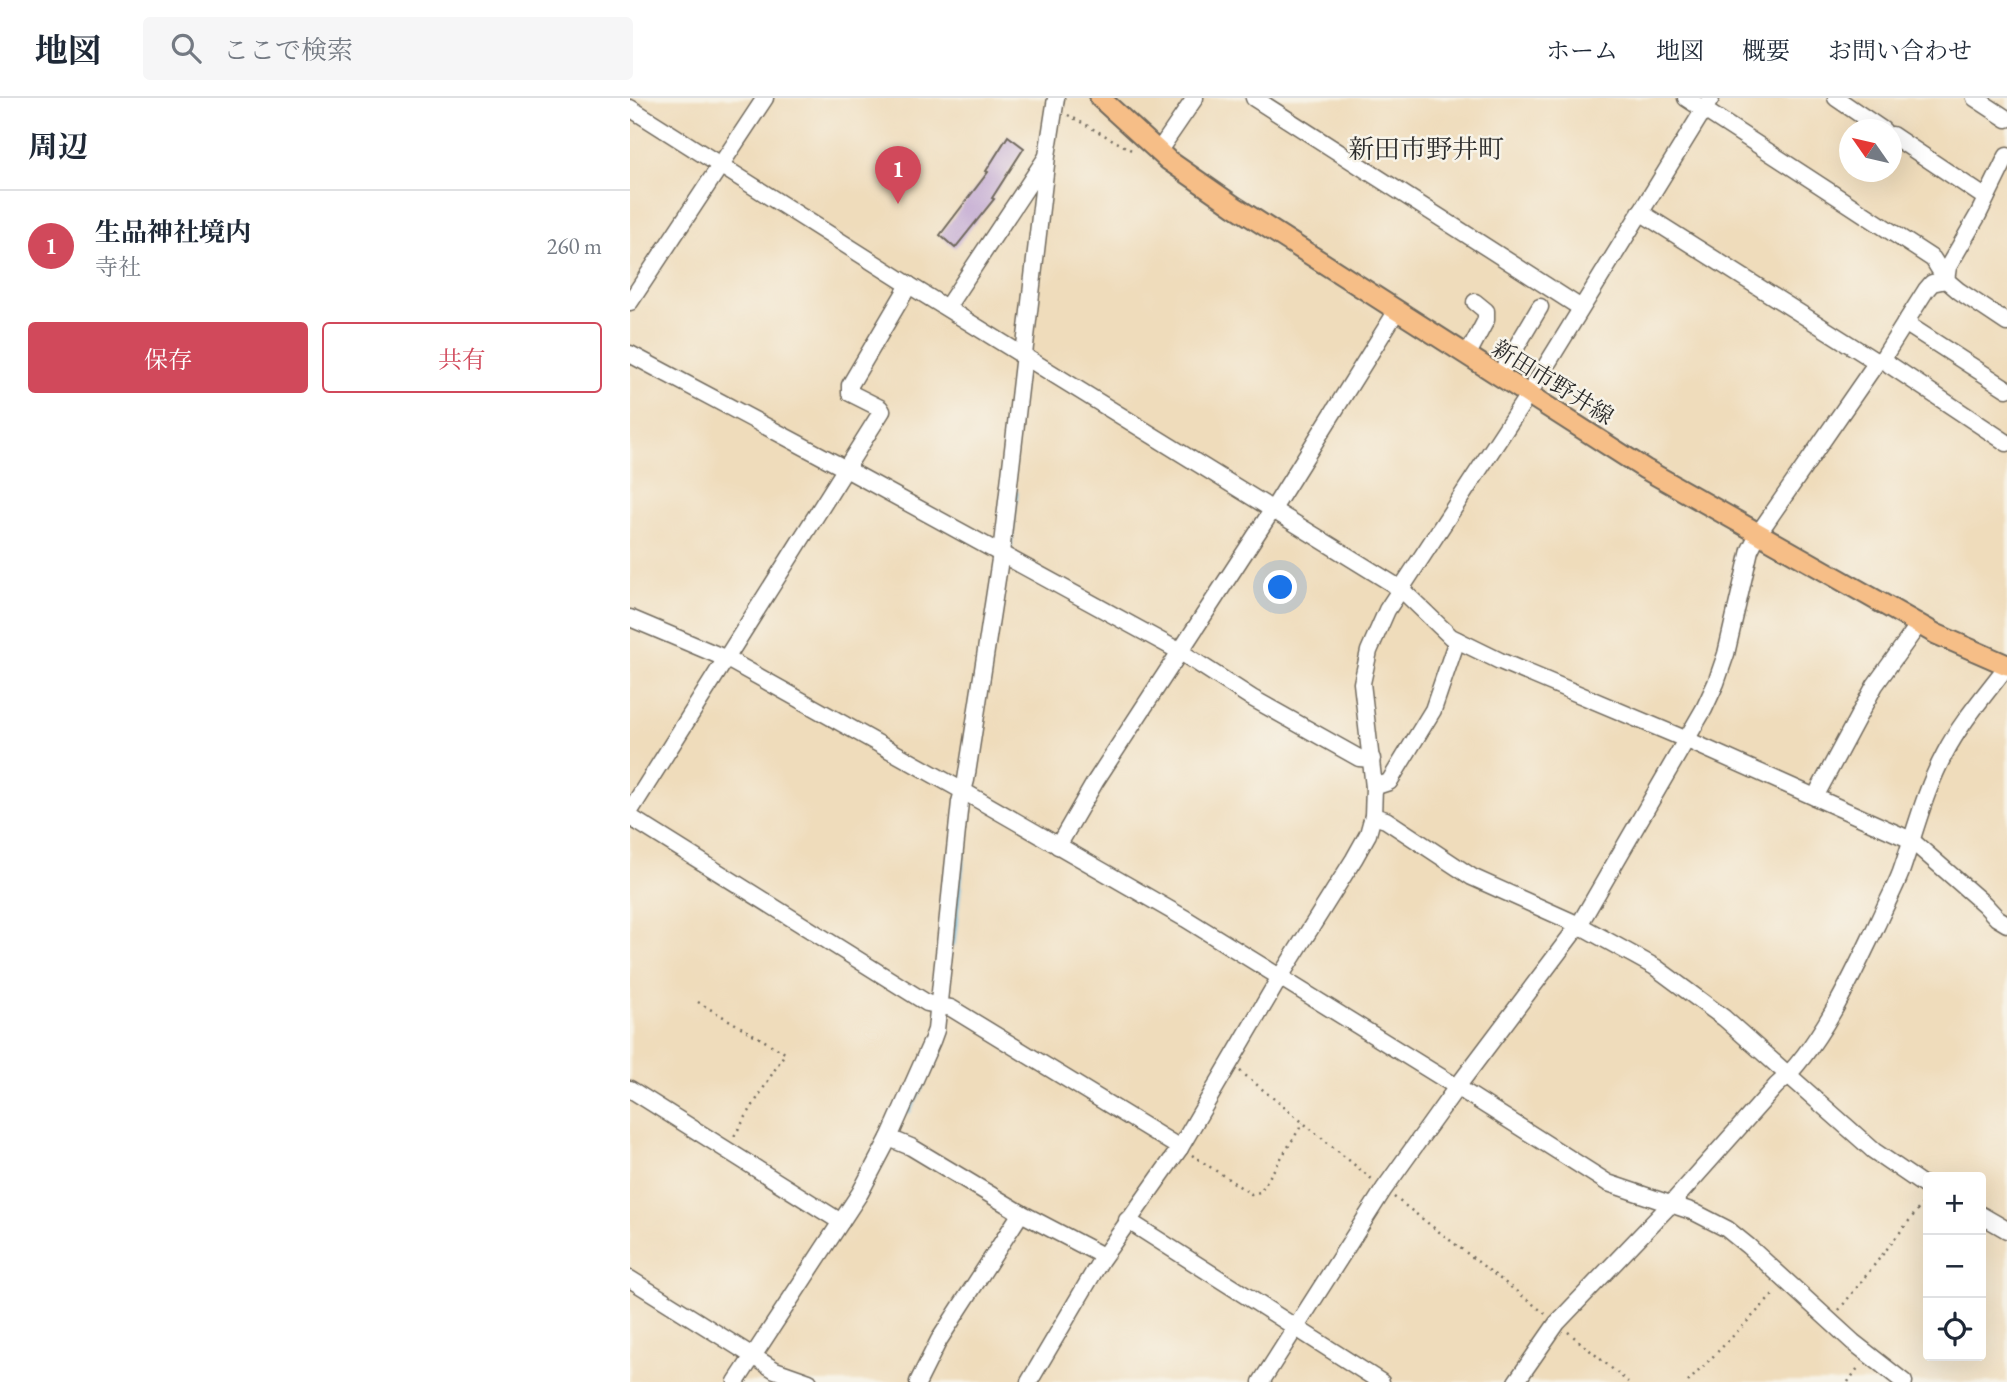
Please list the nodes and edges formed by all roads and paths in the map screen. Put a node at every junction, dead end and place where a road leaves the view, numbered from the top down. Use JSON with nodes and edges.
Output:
{"nodes":[{"id":1,"x":765,"y":98,"type":"edge"},
{"id":2,"x":1100,"y":98,"type":"edge"},
{"id":3,"x":1195,"y":98,"type":"edge"},
{"id":4,"x":1254,"y":98,"type":"edge"},
{"id":5,"x":1686,"y":98,"type":"edge"},
{"id":6,"x":1836,"y":98,"type":"edge"},
{"id":7,"x":1975,"y":98,"type":"edge"},
{"id":8,"x":1055,"y":103,"type":"edge"},
{"id":9,"x":1707,"y":104,"type":"edge"},
{"id":10,"x":630,"y":108,"type":"edge"},
{"id":11,"x":2007,"y":118,"type":"edge"},
{"id":12,"x":1867,"y":119,"type":"edge"},
{"id":13,"x":1902,"y":142,"type":"edge"},
{"id":14,"x":1150,"y":153,"type":"junction"},
{"id":15,"x":1047,"y":156,"type":"junction"},
{"id":16,"x":2007,"y":156,"type":"edge"},
{"id":17,"x":719,"y":166,"type":"junction"},
{"id":18,"x":1986,"y":198,"type":"junction"},
{"id":19,"x":1640,"y":212,"type":"junction"},
{"id":20,"x":1946,"y":280,"type":"junction"},
{"id":21,"x":909,"y":285,"type":"junction"},
{"id":22,"x":630,"y":302,"type":"edge"},
{"id":23,"x":1475,"y":302,"type":"dead end"},
{"id":24,"x":947,"y":307,"type":"junction"},
{"id":25,"x":1541,"y":307,"type":"dead end"},
{"id":26,"x":1581,"y":309,"type":"junction"},
{"id":27,"x":1396,"y":312,"type":"junction"},
{"id":28,"x":1905,"y":323,"type":"junction"},
{"id":29,"x":2007,"y":323,"type":"edge"},
{"id":30,"x":630,"y":354,"type":"edge"},
{"id":31,"x":1024,"y":355,"type":"junction"},
{"id":32,"x":1467,"y":356,"type":"junction"},
{"id":33,"x":1880,"y":360,"type":"junction"},
{"id":34,"x":1499,"y":376,"type":"junction"},
{"id":35,"x":2007,"y":390,"type":"edge"},
{"id":36,"x":1528,"y":395,"type":"junction"},
{"id":37,"x":2007,"y":443,"type":"edge"},
{"id":38,"x":846,"y":469,"type":"junction"},
{"id":39,"x":1273,"y":509,"type":"junction"},
{"id":40,"x":1758,"y":534,"type":"junction"},
{"id":41,"x":1001,"y":553,"type":"junction"},
{"id":42,"x":1401,"y":589,"type":"junction"},
{"id":43,"x":630,"y":618,"type":"edge"},
{"id":44,"x":1919,"y":624,"type":"junction"},
{"id":45,"x":1457,"y":640,"type":"junction"},
{"id":46,"x":1179,"y":651,"type":"junction"},
{"id":47,"x":727,"y":659,"type":"junction"},
{"id":48,"x":2007,"y":666,"type":"edge"},
{"id":49,"x":1685,"y":739,"type":"junction"},
{"id":50,"x":1372,"y":759,"type":"junction"},
{"id":51,"x":1374,"y":787,"type":"junction"},
{"id":52,"x":963,"y":791,"type":"junction"},
{"id":53,"x":1815,"y":797,"type":"junction"},
{"id":54,"x":630,"y":811,"type":"edge"},
{"id":55,"x":1373,"y":816,"type":"junction"},
{"id":56,"x":630,"y":817,"type":"edge"},
{"id":57,"x":1911,"y":840,"type":"junction"},
{"id":58,"x":1058,"y":846,"type":"junction"},
{"id":59,"x":2007,"y":924,"type":"edge"},
{"id":60,"x":1579,"y":925,"type":"junction"},
{"id":61,"x":1280,"y":977,"type":"junction"},
{"id":62,"x":698,"y":1002,"type":"dead end"},
{"id":63,"x":945,"y":1007,"type":"junction"},
{"id":64,"x":1229,"y":1062,"type":"junction"},
{"id":65,"x":1789,"y":1075,"type":"junction"},
{"id":66,"x":1457,"y":1087,"type":"junction"},
{"id":67,"x":630,"y":1089,"type":"edge"},
{"id":68,"x":1304,"y":1123,"type":"junction"},
{"id":69,"x":894,"y":1140,"type":"junction"},
{"id":70,"x":1180,"y":1148,"type":"junction"},
{"id":71,"x":726,"y":1149,"type":"junction"},
{"id":72,"x":1923,"y":1185,"type":"edge"},
{"id":73,"x":1384,"y":1189,"type":"junction"},
{"id":74,"x":1923,"y":1202,"type":"edge"},
{"id":75,"x":1670,"y":1205,"type":"junction"},
{"id":76,"x":1021,"y":1213,"type":"junction"},
{"id":77,"x":1986,"y":1218,"type":"edge"},
{"id":78,"x":1127,"y":1220,"type":"junction"},
{"id":79,"x":841,"y":1222,"type":"junction"},
{"id":80,"x":2007,"y":1230,"type":"edge"},
{"id":81,"x":1103,"y":1256,"type":"junction"},
{"id":82,"x":630,"y":1279,"type":"edge"},
{"id":83,"x":1787,"y":1281,"type":"junction"},
{"id":84,"x":1830,"y":1321,"type":"junction"},
{"id":85,"x":1557,"y":1323,"type":"junction"},
{"id":86,"x":1295,"y":1327,"type":"junction"},
{"id":87,"x":1868,"y":1354,"type":"junction"},
{"id":88,"x":758,"y":1359,"type":"junction"},
{"id":89,"x":736,"y":1382,"type":"edge"},
{"id":90,"x":809,"y":1382,"type":"edge"},
{"id":91,"x":918,"y":1382,"type":"edge"},
{"id":92,"x":1028,"y":1382,"type":"edge"},
{"id":93,"x":1261,"y":1382,"type":"edge"},
{"id":94,"x":1381,"y":1382,"type":"edge"},
{"id":95,"x":1516,"y":1382,"type":"edge"},
{"id":96,"x":1628,"y":1382,"type":"edge"},
{"id":97,"x":1688,"y":1382,"type":"edge"},
{"id":98,"x":1848,"y":1382,"type":"edge"},
{"id":99,"x":1904,"y":1382,"type":"edge"}],
"edges":[{"from":1,"to":17,"type":"street"},
{"from":2,"to":14,"type":"main road","name":"新田市野井線"},
{"from":3,"to":14,"type":"street"},
{"from":4,"to":26,"type":"street"},
{"from":5,"to":9,"type":"street"},
{"from":6,"to":12,"type":"street"},
{"from":7,"to":11,"type":"street"},
{"from":8,"to":14,"type":"path"},
{"from":8,"to":15,"type":"street"},
{"from":9,"to":19,"type":"street"},
{"from":9,"to":20,"type":"street"},
{"from":10,"to":17,"type":"street"},
{"from":13,"to":18,"type":"street"},
{"from":14,"to":27,"type":"main road","name":"新田市野井線"},
{"from":15,"to":24,"type":"street"},
{"from":15,"to":31,"type":"street"},
{"from":16,"to":18,"type":"street"},
{"from":17,"to":21,"type":"street"},
{"from":17,"to":22,"type":"street"},
{"from":18,"to":20,"type":"street"},
{"from":19,"to":26,"type":"street"},
{"from":19,"to":33,"type":"street"},
{"from":20,"to":28,"type":"street"},
{"from":20,"to":29,"type":"street"},
{"from":21,"to":24,"type":"street"},
{"from":21,"to":38,"type":"street"},
{"from":23,"to":32,"type":"street"},
{"from":24,"to":31,"type":"street"},
{"from":25,"to":34,"type":"street"},
{"from":26,"to":36,"type":"street"},
{"from":27,"to":32,"type":"main road","name":"新田市野井線"},
{"from":27,"to":39,"type":"street"},
{"from":28,"to":33,"type":"street"},
{"from":28,"to":35,"type":"street"},
{"from":30,"to":38,"type":"street"},
{"from":31,"to":39,"type":"street"},
{"from":31,"to":41,"type":"street"},
{"from":32,"to":34,"type":"main road","name":"新田市野井線"},
{"from":33,"to":37,"type":"street"},
{"from":33,"to":40,"type":"street"},
{"from":34,"to":36,"type":"main road","name":"新田市野井線"},
{"from":36,"to":40,"type":"main road","name":"新田市野井線"},
{"from":36,"to":42,"type":"street"},
{"from":38,"to":41,"type":"street"},
{"from":38,"to":47,"type":"street"},
{"from":39,"to":42,"type":"street"},
{"from":39,"to":46,"type":"street"},
{"from":40,"to":44,"type":"main road","name":"新田市野井線"},
{"from":40,"to":49,"type":"street"},
{"from":41,"to":46,"type":"street"},
{"from":41,"to":52,"type":"street"},
{"from":42,"to":45,"type":"street"},
{"from":42,"to":50,"type":"street"},
{"from":43,"to":47,"type":"street"},
{"from":44,"to":48,"type":"main road","name":"新田市野井線"},
{"from":44,"to":53,"type":"street"},
{"from":45,"to":49,"type":"street"},
{"from":45,"to":51,"type":"street"},
{"from":46,"to":50,"type":"street"},
{"from":46,"to":58,"type":"street"},
{"from":47,"to":52,"type":"street"},
{"from":47,"to":54,"type":"street"},
{"from":48,"to":57,"type":"street"},
{"from":49,"to":53,"type":"street"},
{"from":49,"to":60,"type":"street"},
{"from":50,"to":51,"type":"street"},
{"from":51,"to":55,"type":"street"},
{"from":52,"to":58,"type":"street"},
{"from":52,"to":63,"type":"street"},
{"from":53,"to":57,"type":"street"},
{"from":55,"to":60,"type":"street"},
{"from":55,"to":61,"type":"street"},
{"from":56,"to":63,"type":"street"},
{"from":57,"to":59,"type":"street"},
{"from":57,"to":65,"type":"street"},
{"from":58,"to":61,"type":"street"},
{"from":60,"to":65,"type":"street"},
{"from":60,"to":66,"type":"street"},
{"from":61,"to":64,"type":"street"},
{"from":61,"to":66,"type":"street"},
{"from":62,"to":71,"type":"path"},
{"from":63,"to":69,"type":"street"},
{"from":63,"to":70,"type":"street"},
{"from":64,"to":68,"type":"path"},
{"from":64,"to":70,"type":"street"},
{"from":65,"to":72,"type":"street"},
{"from":65,"to":75,"type":"street"},
{"from":66,"to":73,"type":"street"},
{"from":66,"to":75,"type":"street"},
{"from":67,"to":71,"type":"street"},
{"from":68,"to":70,"type":"path"},
{"from":68,"to":73,"type":"path"},
{"from":69,"to":76,"type":"street"},
{"from":69,"to":79,"type":"street"},
{"from":70,"to":78,"type":"street"},
{"from":71,"to":79,"type":"street"},
{"from":73,"to":85,"type":"path"},
{"from":73,"to":86,"type":"street"},
{"from":74,"to":84,"type":"path"},
{"from":75,"to":83,"type":"street"},
{"from":75,"to":85,"type":"street"},
{"from":76,"to":81,"type":"street"},
{"from":76,"to":91,"type":"street"},
{"from":77,"to":80,"type":"street"},
{"from":78,"to":81,"type":"street"},
{"from":78,"to":86,"type":"street"},
{"from":79,"to":88,"type":"street"},
{"from":81,"to":92,"type":"street"},
{"from":82,"to":88,"type":"street"},
{"from":83,"to":84,"type":"street"},
{"from":83,"to":97,"type":"path"},
{"from":84,"to":87,"type":"street"},
{"from":85,"to":95,"type":"street"},
{"from":85,"to":96,"type":"path"},
{"from":86,"to":93,"type":"street"},
{"from":86,"to":94,"type":"street"},
{"from":87,"to":98,"type":"path"},
{"from":87,"to":99,"type":"street"},
{"from":88,"to":89,"type":"street"},
{"from":88,"to":90,"type":"street"}]}
